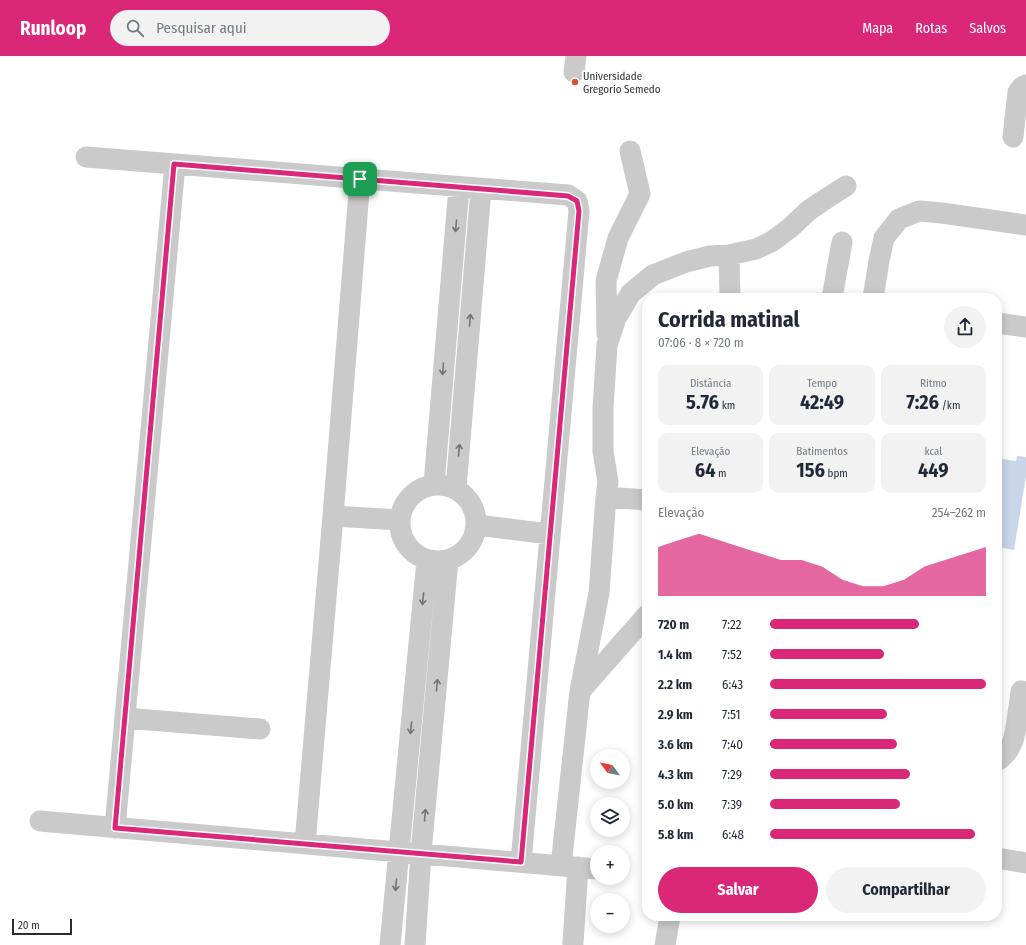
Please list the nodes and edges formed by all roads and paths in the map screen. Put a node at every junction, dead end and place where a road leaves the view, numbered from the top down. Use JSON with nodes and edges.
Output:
{"nodes":[{"id":1,"x":1026,"y":85,"type":"edge"},
{"id":2,"x":1013,"y":137,"type":"dead end"},
{"id":3,"x":630,"y":151,"type":"dead end"},
{"id":4,"x":86,"y":157,"type":"dead end"},
{"id":5,"x":174,"y":164,"type":"junction"},
{"id":6,"x":360,"y":179,"type":"junction"},
{"id":7,"x":846,"y":186,"type":"dead end"},
{"id":8,"x":459,"y":187,"type":"junction"},
{"id":9,"x":481,"y":189,"type":"junction"},
{"id":10,"x":1026,"y":225,"type":"edge"},
{"id":11,"x":842,"y":242,"type":"dead end"},
{"id":12,"x":729,"y":255,"type":"junction"},
{"id":13,"x":730,"y":293,"type":"edge"},
{"id":14,"x":833,"y":293,"type":"edge"},
{"id":15,"x":874,"y":293,"type":"edge"},
{"id":16,"x":1002,"y":324,"type":"edge"},
{"id":17,"x":1026,"y":327,"type":"edge"},
{"id":18,"x":607,"y":345,"type":"junction"},
{"id":19,"x":434,"y":484,"type":"junction"},
{"id":20,"x":456,"y":488,"type":"junction"},
{"id":21,"x":606,"y":497,"type":"junction"},
{"id":22,"x":642,"y":500,"type":"edge"},
{"id":23,"x":334,"y":516,"type":"junction"},
{"id":24,"x":400,"y":520,"type":"junction"},
{"id":25,"x":476,"y":525,"type":"junction"},
{"id":26,"x":550,"y":534,"type":"junction"},
{"id":27,"x":427,"y":560,"type":"junction"},
{"id":28,"x":448,"y":560,"type":"junction"},
{"id":29,"x":639,"y":634,"type":"edge"},
{"id":30,"x":580,"y":691,"type":"junction"},
{"id":31,"x":1024,"y":702,"type":"edge"},
{"id":32,"x":125,"y":718,"type":"junction"},
{"id":33,"x":260,"y":729,"type":"dead end"},
{"id":34,"x":1002,"y":757,"type":"edge"},
{"id":35,"x":40,"y":821,"type":"dead end"},
{"id":36,"x":115,"y":828,"type":"junction"},
{"id":37,"x":305,"y":844,"type":"junction"},
{"id":38,"x":399,"y":852,"type":"junction"},
{"id":39,"x":421,"y":853,"type":"junction"},
{"id":40,"x":1002,"y":859,"type":"edge"},
{"id":41,"x":521,"y":862,"type":"junction"},
{"id":42,"x":1026,"y":863,"type":"edge"},
{"id":43,"x":579,"y":867,"type":"edge"},
{"id":44,"x":669,"y":921,"type":"edge"},
{"id":45,"x":573,"y":943,"type":"dead end"},
{"id":46,"x":390,"y":945,"type":"edge"},
{"id":47,"x":415,"y":945,"type":"edge"},
{"id":48,"x":665,"y":945,"type":"edge"}],
"edges":[{"from":1,"to":2,"type":"street"},
{"from":3,"to":18,"type":"street"},
{"from":4,"to":5,"type":"street"},
{"from":5,"to":6,"type":"street"},
{"from":5,"to":32,"type":"street"},
{"from":6,"to":8,"type":"street"},
{"from":6,"to":23,"type":"street"},
{"from":7,"to":12,"type":"street"},
{"from":8,"to":9,"type":"street"},
{"from":8,"to":19,"type":"street","one_way":true},
{"from":20,"to":9,"type":"street","one_way":true},
{"from":9,"to":26,"type":"street"},
{"from":10,"to":15,"type":"street"},
{"from":11,"to":14,"type":"street"},
{"from":12,"to":13,"type":"street"},
{"from":12,"to":18,"type":"street"},
{"from":16,"to":17,"type":"street"},
{"from":18,"to":21,"type":"street"},
{"from":19,"to":20,"type":"street"},
{"from":19,"to":24,"type":"street"},
{"from":20,"to":25,"type":"street"},
{"from":21,"to":22,"type":"street"},
{"from":21,"to":30,"type":"street"},
{"from":23,"to":24,"type":"street"},
{"from":23,"to":37,"type":"street"},
{"from":24,"to":27,"type":"street"},
{"from":25,"to":26,"type":"street"},
{"from":25,"to":28,"type":"street"},
{"from":26,"to":41,"type":"street"},
{"from":27,"to":28,"type":"street"},
{"from":27,"to":38,"type":"street","one_way":true},
{"from":39,"to":28,"type":"street","one_way":true},
{"from":29,"to":30,"type":"street"},
{"from":30,"to":43,"type":"street"},
{"from":31,"to":34,"type":"street"},
{"from":32,"to":33,"type":"street"},
{"from":32,"to":36,"type":"street"},
{"from":35,"to":36,"type":"street"},
{"from":36,"to":37,"type":"street"},
{"from":37,"to":38,"type":"street"},
{"from":38,"to":39,"type":"street"},
{"from":38,"to":46,"type":"street","one_way":true},
{"from":39,"to":41,"type":"street"},
{"from":39,"to":47,"type":"street"},
{"from":40,"to":42,"type":"street"},
{"from":41,"to":43,"type":"street"},
{"from":43,"to":45,"type":"street"},
{"from":44,"to":48,"type":"street"}]}
